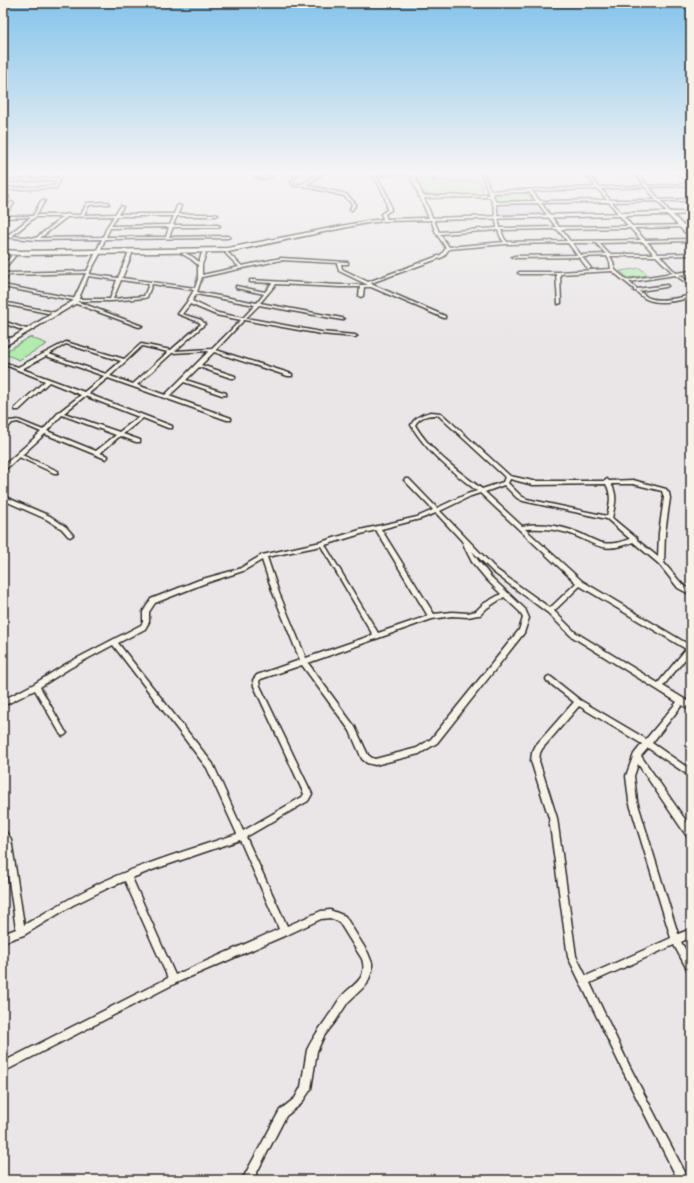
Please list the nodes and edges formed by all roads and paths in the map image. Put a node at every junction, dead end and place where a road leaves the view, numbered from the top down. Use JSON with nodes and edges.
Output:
{"nodes":[{"id":1,"x":19,"y":228,"type":"edge"},
{"id":2,"x":50,"y":228,"type":"edge"},
{"id":3,"x":108,"y":228,"type":"edge"},
{"id":4,"x":171,"y":228,"type":"edge"},
{"id":5,"x":334,"y":228,"type":"edge"},
{"id":6,"x":337,"y":228,"type":"edge"},
{"id":7,"x":436,"y":228,"type":"edge"},
{"id":8,"x":587,"y":228,"type":"edge"},
{"id":9,"x":632,"y":228,"type":"edge"},
{"id":10,"x":682,"y":228,"type":"edge"},
{"id":11,"x":499,"y":229,"type":"junction"},
{"id":12,"x":558,"y":229,"type":"junction"},
{"id":13,"x":438,"y":233,"type":"junction"},
{"id":14,"x":3,"y":236,"type":"edge"},
{"id":15,"x":8,"y":237,"type":"junction"},
{"id":16,"x":228,"y":237,"type":"dead end"},
{"id":17,"x":167,"y":238,"type":"junction"},
{"id":18,"x":691,"y":238,"type":"edge"},
{"id":19,"x":37,"y":239,"type":"junction"},
{"id":20,"x":103,"y":239,"type":"junction"},
{"id":21,"x":644,"y":240,"type":"junction"},
{"id":22,"x":570,"y":242,"type":"junction"},
{"id":23,"x":597,"y":242,"type":"junction"},
{"id":24,"x":506,"y":243,"type":"junction"},
{"id":25,"x":448,"y":248,"type":"junction"},
{"id":26,"x":3,"y":252,"type":"edge"},
{"id":27,"x":98,"y":253,"type":"junction"},
{"id":28,"x":204,"y":253,"type":"junction"},
{"id":29,"x":228,"y":253,"type":"junction"},
{"id":30,"x":130,"y":254,"type":"junction"},
{"id":31,"x":184,"y":254,"type":"junction"},
{"id":32,"x":691,"y":254,"type":"edge"},
{"id":33,"x":658,"y":255,"type":"junction"},
{"id":34,"x":3,"y":256,"type":"edge"},
{"id":35,"x":13,"y":256,"type":"junction"},
{"id":36,"x":581,"y":256,"type":"junction"},
{"id":37,"x":608,"y":256,"type":"junction"},
{"id":38,"x":514,"y":257,"type":"dead end"},
{"id":39,"x":339,"y":263,"type":"junction"},
{"id":40,"x":347,"y":264,"type":"dead end"},
{"id":41,"x":200,"y":265,"type":"junction"},
{"id":42,"x":240,"y":267,"type":"junction"},
{"id":43,"x":589,"y":268,"type":"dead end"},
{"id":44,"x":613,"y":270,"type":"junction"},
{"id":45,"x":691,"y":272,"type":"edge"},
{"id":46,"x":88,"y":273,"type":"junction"},
{"id":47,"x":520,"y":273,"type":"dead end"},
{"id":48,"x":5,"y":274,"type":"edge"},
{"id":49,"x":558,"y":274,"type":"junction"},
{"id":50,"x":675,"y":274,"type":"junction"},
{"id":51,"x":201,"y":276,"type":"junction"},
{"id":52,"x":120,"y":279,"type":"junction"},
{"id":53,"x":251,"y":281,"type":"dead end"},
{"id":54,"x":626,"y":281,"type":"junction"},
{"id":55,"x":151,"y":283,"type":"junction"},
{"id":56,"x":274,"y":283,"type":"junction"},
{"id":57,"x":370,"y":284,"type":"junction"},
{"id":58,"x":3,"y":285,"type":"edge"},
{"id":59,"x":691,"y":285,"type":"edge"},
{"id":60,"x":362,"y":286,"type":"junction"},
{"id":61,"x":666,"y":286,"type":"dead end"},
{"id":62,"x":237,"y":287,"type":"dead end"},
{"id":63,"x":635,"y":290,"type":"junction"},
{"id":64,"x":196,"y":291,"type":"junction"},
{"id":65,"x":267,"y":293,"type":"junction"},
{"id":66,"x":361,"y":296,"type":"dead end"},
{"id":67,"x":691,"y":296,"type":"edge"},
{"id":68,"x":111,"y":300,"type":"junction"},
{"id":69,"x":76,"y":301,"type":"junction"},
{"id":70,"x":190,"y":302,"type":"junction"},
{"id":71,"x":3,"y":303,"type":"edge"},
{"id":72,"x":257,"y":304,"type":"junction"},
{"id":73,"x":559,"y":304,"type":"dead end"},
{"id":74,"x":57,"y":314,"type":"junction"},
{"id":75,"x":444,"y":317,"type":"dead end"},
{"id":76,"x":243,"y":319,"type":"junction"},
{"id":77,"x":342,"y":319,"type":"dead end"},
{"id":78,"x":3,"y":322,"type":"edge"},
{"id":79,"x":140,"y":326,"type":"dead end"},
{"id":80,"x":28,"y":331,"type":"junction"},
{"id":81,"x":355,"y":336,"type":"dead end"},
{"id":82,"x":3,"y":337,"type":"edge"},
{"id":83,"x":13,"y":340,"type":"junction"},
{"id":84,"x":3,"y":345,"type":"edge"},
{"id":85,"x":212,"y":350,"type":"junction"},
{"id":86,"x":172,"y":352,"type":"junction"},
{"id":87,"x":44,"y":354,"type":"junction"},
{"id":88,"x":124,"y":360,"type":"junction"},
{"id":89,"x":3,"y":363,"type":"edge"},
{"id":90,"x":198,"y":365,"type":"junction"},
{"id":91,"x":18,"y":369,"type":"junction"},
{"id":92,"x":290,"y":375,"type":"dead end"},
{"id":93,"x":107,"y":376,"type":"junction"},
{"id":94,"x":233,"y":377,"type":"dead end"},
{"id":95,"x":183,"y":380,"type":"junction"},
{"id":96,"x":47,"y":381,"type":"junction"},
{"id":97,"x":134,"y":385,"type":"junction"},
{"id":98,"x":84,"y":394,"type":"junction"},
{"id":99,"x":224,"y":394,"type":"dead end"},
{"id":100,"x":167,"y":396,"type":"junction"},
{"id":101,"x":18,"y":409,"type":"dead end"},
{"id":102,"x":61,"y":413,"type":"junction"},
{"id":103,"x":143,"y":416,"type":"junction"},
{"id":104,"x":229,"y":419,"type":"dead end"},
{"id":105,"x":170,"y":427,"type":"dead end"},
{"id":106,"x":3,"y":430,"type":"edge"},
{"id":107,"x":43,"y":432,"type":"junction"},
{"id":108,"x":120,"y":435,"type":"junction"},
{"id":109,"x":138,"y":441,"type":"dead end"},
{"id":110,"x":96,"y":453,"type":"junction"},
{"id":111,"x":18,"y":456,"type":"junction"},
{"id":112,"x":106,"y":457,"type":"dead end"},
{"id":113,"x":3,"y":469,"type":"edge"},
{"id":114,"x":56,"y":472,"type":"dead end"},
{"id":115,"x":407,"y":480,"type":"dead end"},
{"id":116,"x":506,"y":480,"type":"junction"},
{"id":117,"x":607,"y":481,"type":"junction"},
{"id":118,"x":481,"y":491,"type":"junction"},
{"id":119,"x":3,"y":498,"type":"edge"},
{"id":120,"x":436,"y":511,"type":"junction"},
{"id":121,"x":610,"y":518,"type":"junction"},
{"id":122,"x":520,"y":528,"type":"junction"},
{"id":123,"x":378,"y":529,"type":"junction"},
{"id":124,"x":70,"y":536,"type":"dead end"},
{"id":125,"x":635,"y":539,"type":"junction"},
{"id":126,"x":465,"y":540,"type":"junction"},
{"id":127,"x":322,"y":544,"type":"junction"},
{"id":128,"x":264,"y":556,"type":"junction"},
{"id":129,"x":661,"y":563,"type":"junction"},
{"id":130,"x":580,"y":584,"type":"junction"},
{"id":131,"x":691,"y":593,"type":"edge"},
{"id":132,"x":505,"y":594,"type":"junction"},
{"id":133,"x":550,"y":611,"type":"junction"},
{"id":134,"x":432,"y":617,"type":"junction"},
{"id":135,"x":376,"y":635,"type":"junction"},
{"id":136,"x":115,"y":643,"type":"junction"},
{"id":137,"x":691,"y":649,"type":"edge"},
{"id":138,"x":304,"y":662,"type":"junction"},
{"id":139,"x":549,"y":679,"type":"dead end"},
{"id":140,"x":36,"y":686,"type":"junction"},
{"id":141,"x":658,"y":688,"type":"junction"},
{"id":142,"x":681,"y":701,"type":"junction"},
{"id":143,"x":578,"y":702,"type":"junction"},
{"id":144,"x":3,"y":703,"type":"edge"},
{"id":145,"x":691,"y":707,"type":"edge"},
{"id":146,"x":63,"y":733,"type":"dead end"},
{"id":147,"x":646,"y":743,"type":"junction"},
{"id":148,"x":637,"y":756,"type":"junction"},
{"id":149,"x":691,"y":774,"type":"edge"},
{"id":150,"x":3,"y":835,"type":"edge"},
{"id":151,"x":691,"y":835,"type":"edge"},
{"id":152,"x":241,"y":836,"type":"junction"},
{"id":153,"x":127,"y":877,"type":"junction"},
{"id":154,"x":21,"y":932,"type":"junction"},
{"id":155,"x":285,"y":932,"type":"junction"},
{"id":156,"x":691,"y":933,"type":"edge"},
{"id":157,"x":3,"y":938,"type":"edge"},
{"id":158,"x":676,"y":941,"type":"junction"},
{"id":159,"x":691,"y":968,"type":"edge"},
{"id":160,"x":173,"y":980,"type":"junction"},
{"id":161,"x":585,"y":981,"type":"junction"},
{"id":162,"x":3,"y":1067,"type":"edge"},
{"id":163,"x":247,"y":1180,"type":"edge"},
{"id":164,"x":684,"y":1180,"type":"edge"}],
"edges":[{"from":1,"to":15,"type":"street"},
{"from":2,"to":19,"type":"street"},
{"from":3,"to":20,"type":"street"},
{"from":4,"to":17,"type":"street"},
{"from":5,"to":27,"type":"main road"},
{"from":6,"to":29,"type":"main road"},
{"from":7,"to":13,"type":"street"},
{"from":8,"to":12,"type":"street"},
{"from":9,"to":21,"type":"street"},
{"from":10,"to":18,"type":"main road"},
{"from":11,"to":12,"type":"street"},
{"from":11,"to":13,"type":"street"},
{"from":11,"to":24,"type":"street"},
{"from":12,"to":22,"type":"street"},
{"from":13,"to":25,"type":"street"},
{"from":14,"to":15,"type":"street"},
{"from":15,"to":19,"type":"street"},
{"from":16,"to":17,"type":"street"},
{"from":17,"to":20,"type":"street"},
{"from":18,"to":21,"type":"street"},
{"from":19,"to":20,"type":"street"},
{"from":20,"to":27,"type":"street"},
{"from":21,"to":23,"type":"street"},
{"from":21,"to":33,"type":"street"},
{"from":22,"to":23,"type":"street"},
{"from":22,"to":24,"type":"street"},
{"from":22,"to":36,"type":"street"},
{"from":23,"to":37,"type":"street"},
{"from":24,"to":25,"type":"street"},
{"from":25,"to":57,"type":"street"},
{"from":26,"to":27,"type":"main road"},
{"from":27,"to":30,"type":"main road"},
{"from":27,"to":35,"type":"main road"},
{"from":27,"to":46,"type":"street"},
{"from":28,"to":29,"type":"main road"},
{"from":28,"to":31,"type":"main road"},
{"from":28,"to":41,"type":"street"},
{"from":29,"to":42,"type":"street"},
{"from":30,"to":31,"type":"main road"},
{"from":30,"to":52,"type":"street"},
{"from":31,"to":41,"type":"street"},
{"from":32,"to":33,"type":"street"},
{"from":33,"to":37,"type":"street"},
{"from":33,"to":50,"type":"street"},
{"from":34,"to":35,"type":"main road"},
{"from":35,"to":48,"type":"street"},
{"from":36,"to":37,"type":"street"},
{"from":36,"to":38,"type":"street"},
{"from":36,"to":43,"type":"street"},
{"from":37,"to":44,"type":"street"},
{"from":39,"to":40,"type":"street"},
{"from":39,"to":42,"type":"street"},
{"from":39,"to":57,"type":"street"},
{"from":41,"to":51,"type":"street"},
{"from":42,"to":51,"type":"street"},
{"from":44,"to":49,"type":"street"},
{"from":44,"to":54,"type":"street"},
{"from":45,"to":50,"type":"street"},
{"from":46,"to":48,"type":"street"},
{"from":46,"to":52,"type":"street"},
{"from":46,"to":69,"type":"street"},
{"from":47,"to":49,"type":"street"},
{"from":48,"to":58,"type":"street"},
{"from":49,"to":73,"type":"street"},
{"from":50,"to":54,"type":"street"},
{"from":50,"to":59,"type":"street"},
{"from":51,"to":64,"type":"street"},
{"from":52,"to":55,"type":"street"},
{"from":52,"to":68,"type":"street"},
{"from":53,"to":56,"type":"street"},
{"from":54,"to":63,"type":"street"},
{"from":55,"to":64,"type":"street"},
{"from":55,"to":68,"type":"street"},
{"from":56,"to":60,"type":"street"},
{"from":56,"to":65,"type":"street"},
{"from":57,"to":60,"type":"street"},
{"from":57,"to":75,"type":"street"},
{"from":58,"to":69,"type":"street"},
{"from":60,"to":66,"type":"street"},
{"from":61,"to":63,"type":"street"},
{"from":62,"to":65,"type":"street"},
{"from":63,"to":67,"type":"street"},
{"from":64,"to":70,"type":"street"},
{"from":64,"to":72,"type":"street"},
{"from":65,"to":72,"type":"street"},
{"from":68,"to":69,"type":"street"},
{"from":69,"to":74,"type":"street"},
{"from":69,"to":79,"type":"street"},
{"from":70,"to":76,"type":"street"},
{"from":70,"to":86,"type":"street"},
{"from":71,"to":74,"type":"street"},
{"from":72,"to":76,"type":"street"},
{"from":72,"to":77,"type":"street"},
{"from":74,"to":80,"type":"street"},
{"from":76,"to":81,"type":"street"},
{"from":76,"to":85,"type":"street"},
{"from":78,"to":80,"type":"street"},
{"from":80,"to":83,"type":"street"},
{"from":82,"to":83,"type":"street"},
{"from":83,"to":84,"type":"street"},
{"from":85,"to":86,"type":"street"},
{"from":85,"to":90,"type":"street"},
{"from":85,"to":92,"type":"street"},
{"from":86,"to":88,"type":"street"},
{"from":86,"to":97,"type":"street"},
{"from":87,"to":88,"type":"street"},
{"from":87,"to":91,"type":"street"},
{"from":87,"to":93,"type":"street"},
{"from":88,"to":93,"type":"street"},
{"from":89,"to":91,"type":"street"},
{"from":90,"to":94,"type":"street"},
{"from":90,"to":95,"type":"street"},
{"from":91,"to":96,"type":"street"},
{"from":93,"to":97,"type":"street"},
{"from":93,"to":98,"type":"street"},
{"from":95,"to":99,"type":"street"},
{"from":95,"to":100,"type":"street"},
{"from":96,"to":98,"type":"street"},
{"from":96,"to":101,"type":"street"},
{"from":97,"to":100,"type":"street"},
{"from":98,"to":102,"type":"street"},
{"from":98,"to":103,"type":"street"},
{"from":100,"to":104,"type":"street"},
{"from":102,"to":107,"type":"street"},
{"from":102,"to":108,"type":"street"},
{"from":103,"to":105,"type":"street"},
{"from":103,"to":108,"type":"street"},
{"from":106,"to":107,"type":"street"},
{"from":107,"to":110,"type":"street"},
{"from":107,"to":111,"type":"street"},
{"from":108,"to":109,"type":"street"},
{"from":108,"to":110,"type":"street"},
{"from":110,"to":112,"type":"street"},
{"from":111,"to":113,"type":"street"},
{"from":111,"to":114,"type":"street"},
{"from":115,"to":120,"type":"street"},
{"from":116,"to":117,"type":"street"},
{"from":116,"to":118,"type":"street"},
{"from":116,"to":118,"type":"street"},
{"from":116,"to":121,"type":"street"},
{"from":117,"to":121,"type":"street"},
{"from":117,"to":129,"type":"street"},
{"from":118,"to":120,"type":"street"},
{"from":118,"to":122,"type":"street"},
{"from":119,"to":124,"type":"street"},
{"from":120,"to":123,"type":"street"},
{"from":120,"to":126,"type":"street"},
{"from":121,"to":125,"type":"street"},
{"from":122,"to":125,"type":"street"},
{"from":122,"to":130,"type":"street"},
{"from":123,"to":127,"type":"street"},
{"from":123,"to":134,"type":"street"},
{"from":125,"to":129,"type":"street"},
{"from":126,"to":132,"type":"street"},
{"from":126,"to":133,"type":"street"},
{"from":127,"to":128,"type":"street"},
{"from":127,"to":135,"type":"street"},
{"from":128,"to":136,"type":"street"},
{"from":128,"to":138,"type":"street"},
{"from":129,"to":131,"type":"street"},
{"from":130,"to":133,"type":"street"},
{"from":130,"to":137,"type":"street"},
{"from":132,"to":134,"type":"street"},
{"from":132,"to":138,"type":"street"},
{"from":133,"to":141,"type":"street"},
{"from":134,"to":135,"type":"street"},
{"from":135,"to":138,"type":"street"},
{"from":136,"to":140,"type":"street"},
{"from":136,"to":152,"type":"street"},
{"from":137,"to":141,"type":"street"},
{"from":138,"to":152,"type":"street"},
{"from":139,"to":143,"type":"street"},
{"from":140,"to":144,"type":"street"},
{"from":140,"to":146,"type":"street"},
{"from":141,"to":142,"type":"street"},
{"from":142,"to":145,"type":"street"},
{"from":142,"to":147,"type":"street"},
{"from":143,"to":147,"type":"street"},
{"from":143,"to":161,"type":"street"},
{"from":147,"to":148,"type":"street"},
{"from":147,"to":149,"type":"street"},
{"from":148,"to":151,"type":"street"},
{"from":148,"to":158,"type":"street"},
{"from":150,"to":154,"type":"street"},
{"from":152,"to":153,"type":"street"},
{"from":152,"to":155,"type":"street"},
{"from":153,"to":154,"type":"street"},
{"from":153,"to":160,"type":"street"},
{"from":154,"to":157,"type":"street"},
{"from":155,"to":160,"type":"street"},
{"from":155,"to":163,"type":"street"},
{"from":156,"to":158,"type":"street"},
{"from":158,"to":159,"type":"street"},
{"from":158,"to":161,"type":"street"},
{"from":160,"to":162,"type":"street"},
{"from":161,"to":164,"type":"street"}]}
